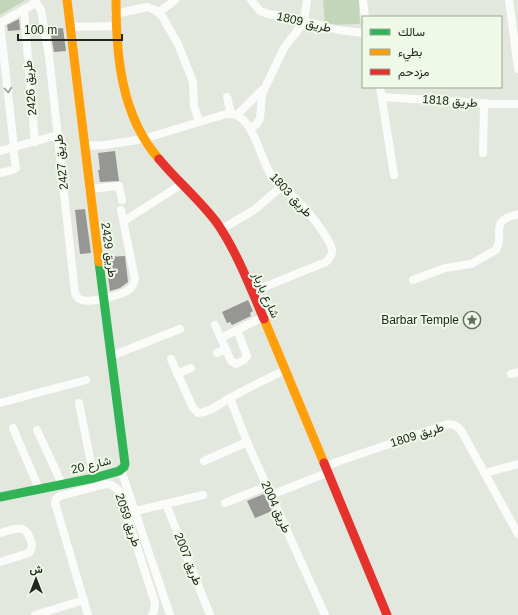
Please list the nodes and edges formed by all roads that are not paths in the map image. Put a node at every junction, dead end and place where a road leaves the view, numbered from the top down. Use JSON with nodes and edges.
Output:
{"nodes":[{"id":1,"x":67,"y":0,"type":"edge"},
{"id":2,"x":116,"y":0,"type":"edge"},
{"id":3,"x":175,"y":0,"type":"edge"},
{"id":4,"x":251,"y":0,"type":"edge"},
{"id":5,"x":307,"y":0,"type":"edge"},
{"id":6,"x":363,"y":0,"type":"edge"},
{"id":7,"x":510,"y":0,"type":"edge"},
{"id":8,"x":35,"y":2,"type":"edge"},
{"id":9,"x":24,"y":10,"type":"junction"},
{"id":10,"x":115,"y":14,"type":"junction"},
{"id":11,"x":161,"y":14,"type":"junction"},
{"id":12,"x":365,"y":16,"type":"edge"},
{"id":13,"x":304,"y":22,"type":"junction"},
{"id":14,"x":0,"y":23,"type":"edge"},
{"id":15,"x":116,"y":26,"type":"junction"},
{"id":16,"x":70,"y":27,"type":"junction"},
{"id":17,"x":362,"y":33,"type":"edge"},
{"id":18,"x":518,"y":69,"type":"edge"},
{"id":19,"x":266,"y":85,"type":"junction"},
{"id":20,"x":380,"y":88,"type":"edge"},
{"id":21,"x":227,"y":97,"type":"dead end"},
{"id":22,"x":382,"y":97,"type":"junction"},
{"id":23,"x":484,"y":104,"type":"junction"},
{"id":24,"x":518,"y":104,"type":"edge"},
{"id":25,"x":234,"y":114,"type":"junction"},
{"id":26,"x":199,"y":121,"type":"junction"},
{"id":27,"x":250,"y":128,"type":"junction"},
{"id":28,"x":58,"y":135,"type":"junction"},
{"id":29,"x":143,"y":139,"type":"junction"},
{"id":30,"x":35,"y":142,"type":"junction"},
{"id":31,"x":84,"y":146,"type":"junction"},
{"id":32,"x":13,"y":147,"type":"junction"},
{"id":33,"x":0,"y":151,"type":"edge"},
{"id":34,"x":483,"y":153,"type":"dead end"},
{"id":35,"x":0,"y":173,"type":"edge"},
{"id":36,"x":394,"y":175,"type":"dead end"},
{"id":37,"x":182,"y":184,"type":"junction"},
{"id":38,"x":281,"y":187,"type":"junction"},
{"id":39,"x":89,"y":189,"type":"junction"},
{"id":40,"x":122,"y":200,"type":"dead end"},
{"id":41,"x":121,"y":210,"type":"dead end"},
{"id":42,"x":518,"y":214,"type":"edge"},
{"id":43,"x":124,"y":221,"type":"junction"},
{"id":44,"x":222,"y":229,"type":"junction"},
{"id":45,"x":413,"y":280,"type":"dead end"},
{"id":46,"x":252,"y":292,"type":"junction"},
{"id":47,"x":104,"y":298,"type":"junction"},
{"id":48,"x":263,"y":317,"type":"junction"},
{"id":49,"x":215,"y":325,"type":"dead end"},
{"id":50,"x":180,"y":330,"type":"dead end"},
{"id":51,"x":237,"y":330,"type":"junction"},
{"id":52,"x":221,"y":338,"type":"junction"},
{"id":53,"x":226,"y":349,"type":"junction"},
{"id":54,"x":217,"y":353,"type":"dead end"},
{"id":55,"x":112,"y":356,"type":"junction"},
{"id":56,"x":171,"y":360,"type":"dead end"},
{"id":57,"x":191,"y":368,"type":"dead end"},
{"id":58,"x":285,"y":370,"type":"junction"},
{"id":59,"x":178,"y":374,"type":"junction"},
{"id":60,"x":86,"y":380,"type":"dead end"},
{"id":61,"x":230,"y":398,"type":"junction"},
{"id":62,"x":0,"y":403,"type":"edge"},
{"id":63,"x":79,"y":403,"type":"dead end"},
{"id":64,"x":13,"y":428,"type":"dead end"},
{"id":65,"x":37,"y":430,"type":"dead end"},
{"id":66,"x":247,"y":442,"type":"junction"},
{"id":67,"x":204,"y":461,"type":"dead end"},
{"id":68,"x":518,"y":464,"type":"edge"},
{"id":69,"x":326,"y":469,"type":"junction"},
{"id":70,"x":121,"y":470,"type":"junction"},
{"id":71,"x":485,"y":474,"type":"junction"},
{"id":72,"x":94,"y":478,"type":"junction"},
{"id":73,"x":62,"y":484,"type":"junction"},
{"id":74,"x":267,"y":486,"type":"junction"},
{"id":75,"x":39,"y":489,"type":"junction"},
{"id":76,"x":203,"y":495,"type":"dead end"},
{"id":77,"x":271,"y":495,"type":"junction"},
{"id":78,"x":0,"y":497,"type":"edge"},
{"id":79,"x":226,"y":503,"type":"dead end"},
{"id":80,"x":166,"y":504,"type":"junction"},
{"id":81,"x":136,"y":511,"type":"junction"},
{"id":82,"x":0,"y":533,"type":"edge"},
{"id":83,"x":518,"y":534,"type":"edge"},
{"id":84,"x":0,"y":562,"type":"edge"},
{"id":85,"x":84,"y":600,"type":"junction"},
{"id":86,"x":35,"y":615,"type":"edge"},
{"id":87,"x":88,"y":615,"type":"edge"},
{"id":88,"x":152,"y":615,"type":"edge"},
{"id":89,"x":170,"y":615,"type":"edge"},
{"id":90,"x":210,"y":615,"type":"edge"},
{"id":91,"x":325,"y":615,"type":"edge"},
{"id":92,"x":387,"y":615,"type":"edge"}],
"edges":[{"from":1,"to":16,"type":"street","name":"طريق 2429"},
{"from":2,"to":10,"type":"street","name":"شارع باربار"},
{"from":3,"to":11,"type":"street"},
{"from":4,"to":13,"type":"street","name":"طريق 1809"},
{"from":5,"to":13,"type":"street"},
{"from":6,"to":12,"type":"street"},
{"from":7,"to":18,"type":"street"},
{"from":8,"to":9,"type":"street"},
{"from":8,"to":28,"type":"street","name":"طريق 2427"},
{"from":9,"to":14,"type":"street"},
{"from":9,"to":30,"type":"street","name":"طريق 2426"},
{"from":10,"to":11,"type":"street"},
{"from":10,"to":15,"type":"street","name":"شارع باربار"},
{"from":11,"to":26,"type":"street"},
{"from":13,"to":17,"type":"street","name":"طريق 1809"},
{"from":13,"to":19,"type":"street"},
{"from":14,"to":32,"type":"street","one_way":true},
{"from":15,"to":16,"type":"street"},
{"from":15,"to":29,"type":"street","name":"شارع باربار"},
{"from":16,"to":31,"type":"street","name":"طريق 2429"},
{"from":19,"to":25,"type":"street"},
{"from":19,"to":27,"type":"street"},
{"from":20,"to":22,"type":"street"},
{"from":21,"to":25,"type":"street"},
{"from":22,"to":23,"type":"street","name":"طريق 1818"},
{"from":22,"to":36,"type":"street"},
{"from":23,"to":24,"type":"street","name":"طريق 1818"},
{"from":23,"to":34,"type":"street"},
{"from":25,"to":26,"type":"street"},
{"from":25,"to":27,"type":"street","name":"طريق 1803"},
{"from":26,"to":29,"type":"street"},
{"from":27,"to":38,"type":"street","name":"طريق 1803"},
{"from":28,"to":30,"type":"street"},
{"from":28,"to":47,"type":"street","name":"طريق 2427"},
{"from":29,"to":31,"type":"street"},
{"from":29,"to":37,"type":"street","name":"شارع باربار"},
{"from":30,"to":32,"type":"street"},
{"from":31,"to":39,"type":"street","name":"طريق 2429"},
{"from":32,"to":33,"type":"street"},
{"from":32,"to":35,"type":"street"},
{"from":37,"to":43,"type":"street"},
{"from":37,"to":44,"type":"street","name":"شارع باربار"},
{"from":38,"to":44,"type":"street"},
{"from":38,"to":46,"type":"street","name":"طريق 1803"},
{"from":39,"to":40,"type":"street"},
{"from":39,"to":47,"type":"street","name":"طريق 2429"},
{"from":41,"to":43,"type":"street"},
{"from":42,"to":45,"type":"street"},
{"from":43,"to":47,"type":"street","name":"طريق 2427"},
{"from":44,"to":46,"type":"street","name":"شارع باربار"},
{"from":46,"to":48,"type":"street","name":"شارع باربار"},
{"from":47,"to":55,"type":"street","name":"طريق 2429"},
{"from":48,"to":51,"type":"street"},
{"from":48,"to":58,"type":"street","name":"شارع باربار"},
{"from":49,"to":52,"type":"street"},
{"from":50,"to":55,"type":"street"},
{"from":51,"to":52,"type":"street"},
{"from":51,"to":53,"type":"street"},
{"from":52,"to":53,"type":"street"},
{"from":53,"to":54,"type":"street"},
{"from":55,"to":70,"type":"street","name":"شارع 20"},
{"from":56,"to":59,"type":"street"},
{"from":57,"to":59,"type":"street"},
{"from":58,"to":61,"type":"street"},
{"from":58,"to":69,"type":"street","name":"شارع باربار"},
{"from":59,"to":61,"type":"street"},
{"from":60,"to":62,"type":"street"},
{"from":61,"to":66,"type":"street","name":"طريق 2004"},
{"from":63,"to":72,"type":"street"},
{"from":64,"to":75,"type":"street"},
{"from":65,"to":73,"type":"street"},
{"from":66,"to":67,"type":"street"},
{"from":66,"to":74,"type":"street","name":"طريق 2004"},
{"from":68,"to":71,"type":"street"},
{"from":69,"to":71,"type":"street","name":"طريق 1809"},
{"from":69,"to":77,"type":"street","name":"طريق 1809"},
{"from":69,"to":92,"type":"street","name":"شارع باربار"},
{"from":70,"to":72,"type":"street","name":"شارع 20"},
{"from":70,"to":81,"type":"street"},
{"from":71,"to":83,"type":"street","name":"طريق 1809"},
{"from":72,"to":73,"type":"street","name":"شارع 20"},
{"from":73,"to":75,"type":"street","name":"شارع 20"},
{"from":74,"to":77,"type":"street","name":"طريق 2004"},
{"from":74,"to":79,"type":"street"},
{"from":75,"to":78,"type":"street","name":"شارع 20"},
{"from":76,"to":80,"type":"street"},
{"from":77,"to":91,"type":"street","name":"طريق 2004"},
{"from":80,"to":81,"type":"street"},
{"from":80,"to":90,"type":"street","name":"طريق 2007"},
{"from":81,"to":89,"type":"street"},
{"from":82,"to":84,"type":"street"},
{"from":85,"to":86,"type":"street"},
{"from":85,"to":87,"type":"street","name":"طريق 2059"},
{"from":85,"to":88,"type":"street","name":"طريق 2059"}]}
